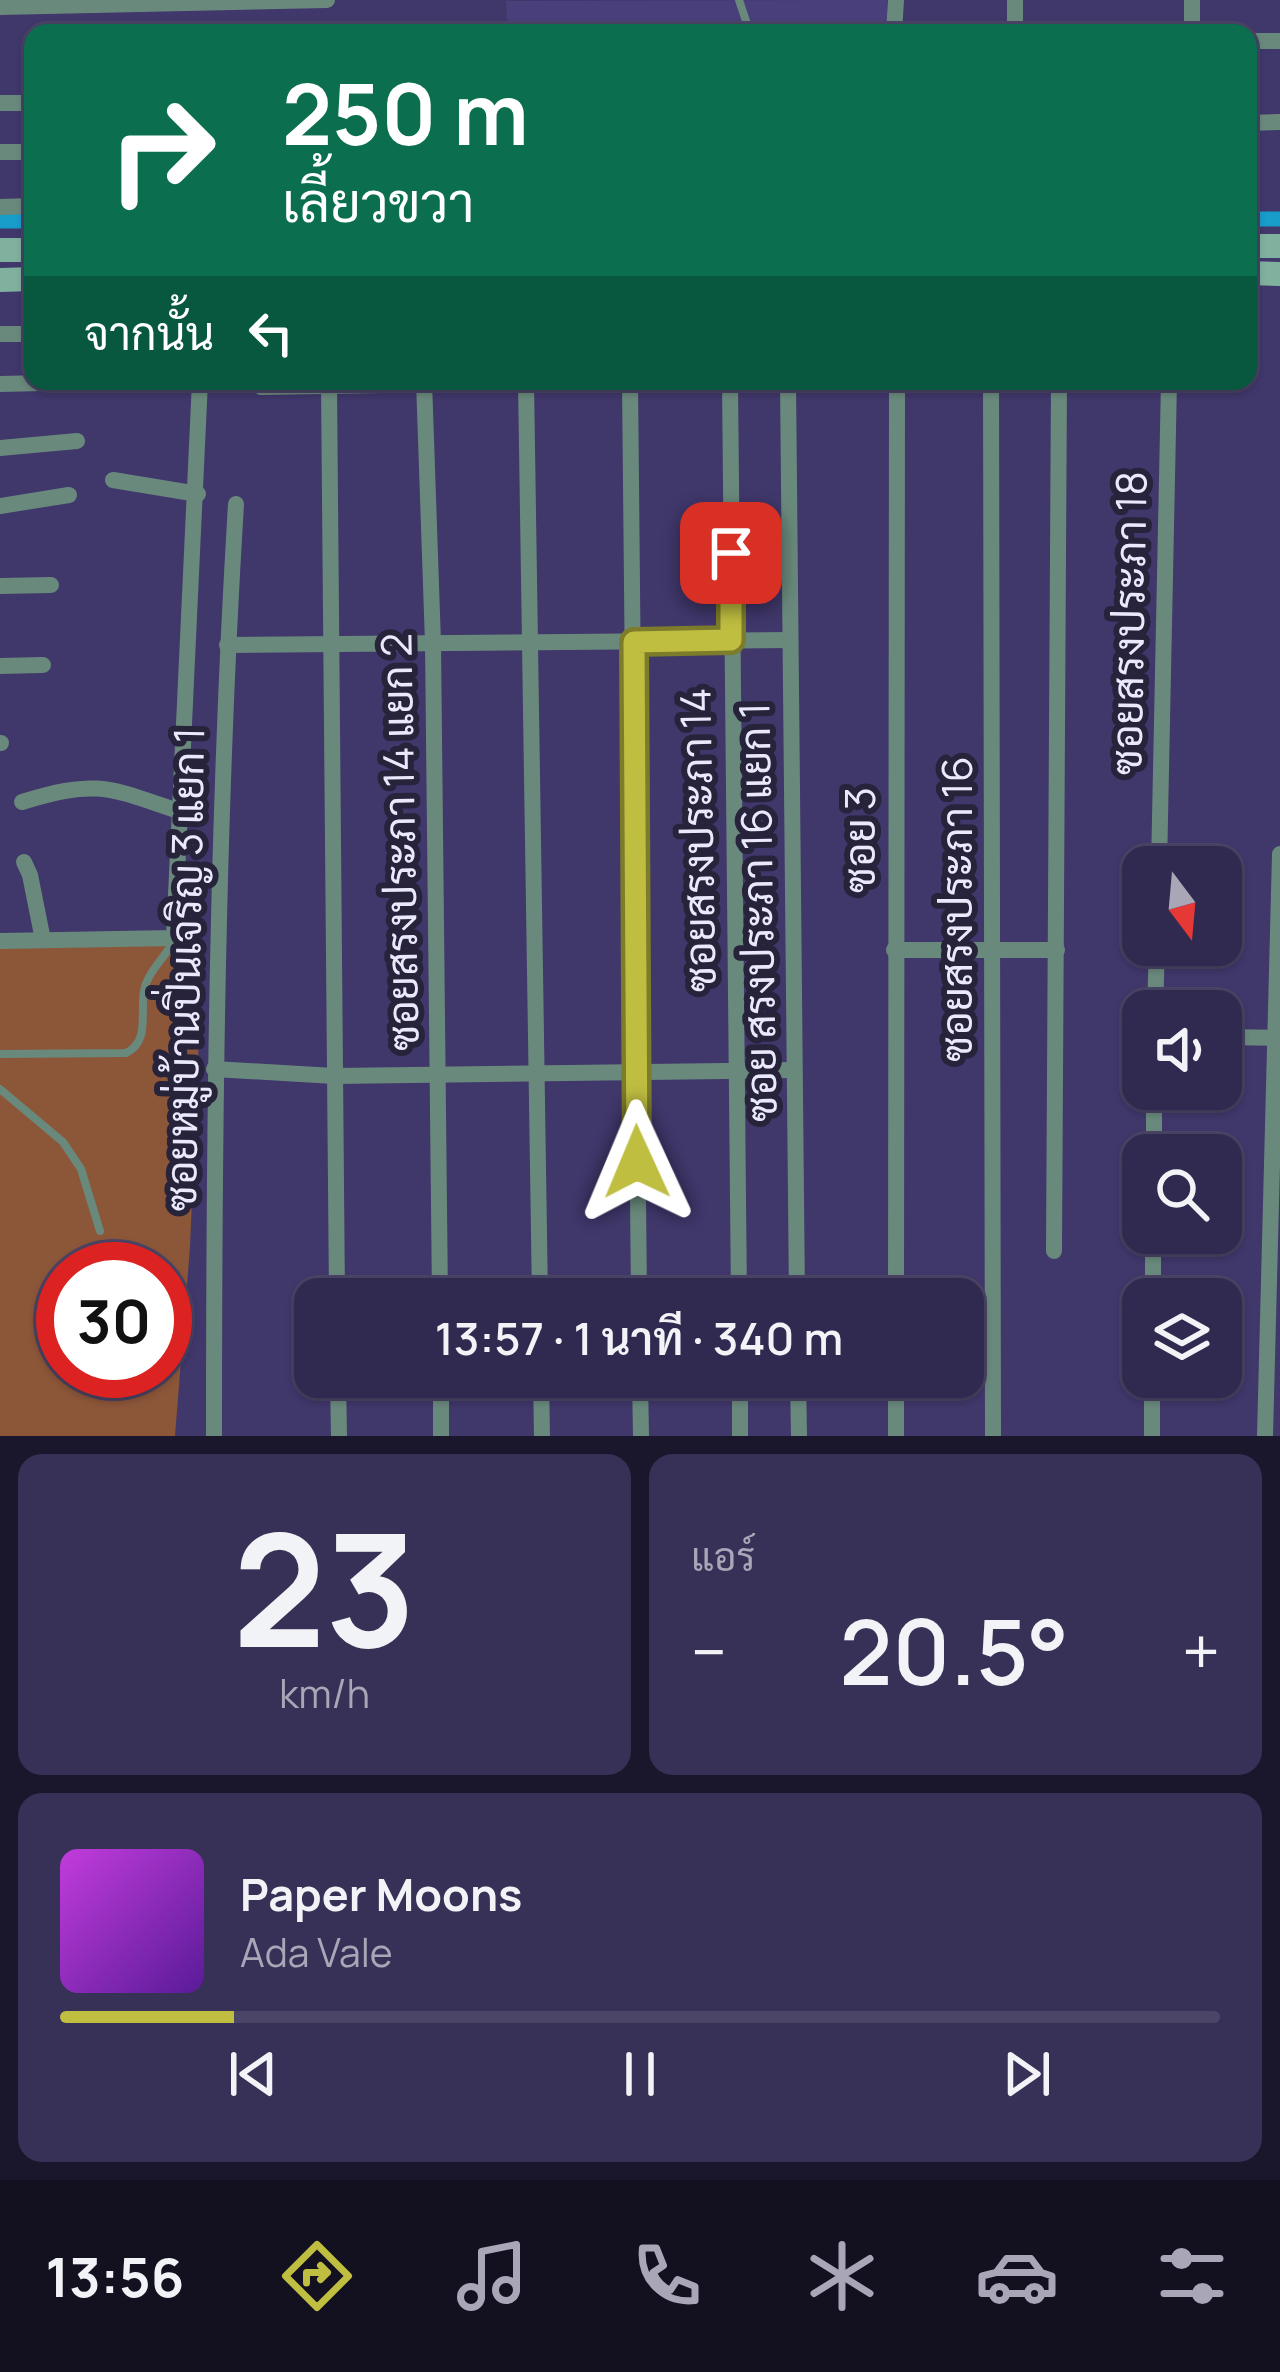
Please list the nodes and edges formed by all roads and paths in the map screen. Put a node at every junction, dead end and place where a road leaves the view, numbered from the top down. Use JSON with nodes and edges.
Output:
{"nodes":[{"id":1,"x":326,"y":0,"type":"edge"},
{"id":2,"x":277,"y":2,"type":"edge"},
{"id":3,"x":0,"y":8,"type":"edge"},
{"id":4,"x":200,"y":390,"type":"edge"},
{"id":5,"x":329,"y":390,"type":"edge"},
{"id":6,"x":426,"y":390,"type":"edge"},
{"id":7,"x":526,"y":390,"type":"edge"},
{"id":8,"x":630,"y":390,"type":"edge"},
{"id":9,"x":730,"y":390,"type":"edge"},
{"id":10,"x":788,"y":390,"type":"edge"},
{"id":11,"x":897,"y":390,"type":"edge"},
{"id":12,"x":991,"y":390,"type":"edge"},
{"id":13,"x":1059,"y":390,"type":"edge"},
{"id":14,"x":1169,"y":390,"type":"edge"},
{"id":15,"x":77,"y":441,"type":"dead end"},
{"id":16,"x":0,"y":448,"type":"edge"},
{"id":17,"x":113,"y":480,"type":"dead end"},
{"id":18,"x":69,"y":494,"type":"dead end"},
{"id":19,"x":198,"y":494,"type":"junction"},
{"id":20,"x":236,"y":504,"type":"dead end"},
{"id":21,"x":0,"y":506,"type":"edge"},
{"id":22,"x":51,"y":585,"type":"dead end"},
{"id":23,"x":0,"y":586,"type":"edge"},
{"id":24,"x":731,"y":640,"type":"junction"},
{"id":25,"x":790,"y":640,"type":"junction"},
{"id":26,"x":634,"y":642,"type":"junction"},
{"id":27,"x":434,"y":643,"type":"junction"},
{"id":28,"x":530,"y":643,"type":"junction"},
{"id":29,"x":227,"y":646,"type":"junction"},
{"id":30,"x":331,"y":646,"type":"junction"},
{"id":31,"x":43,"y":665,"type":"dead end"},
{"id":32,"x":0,"y":666,"type":"edge"},
{"id":33,"x":22,"y":802,"type":"dead end"},
{"id":34,"x":181,"y":812,"type":"junction"},
{"id":35,"x":1159,"y":846,"type":"edge"},
{"id":36,"x":1280,"y":854,"type":"edge"},
{"id":37,"x":23,"y":862,"type":"dead end"},
{"id":38,"x":175,"y":938,"type":"junction"},
{"id":39,"x":0,"y":940,"type":"edge"},
{"id":40,"x":43,"y":940,"type":"junction"},
{"id":41,"x":992,"y":949,"type":"junction"},
{"id":42,"x":895,"y":950,"type":"junction"},
{"id":43,"x":1058,"y":950,"type":"junction"},
{"id":44,"x":1242,"y":1038,"type":"edge"},
{"id":45,"x":1278,"y":1039,"type":"edge"},
{"id":46,"x":0,"y":1054,"type":"edge"},
{"id":47,"x":214,"y":1069,"type":"junction"},
{"id":48,"x":736,"y":1070,"type":"junction"},
{"id":49,"x":794,"y":1070,"type":"junction"},
{"id":50,"x":538,"y":1072,"type":"junction"},
{"id":51,"x":636,"y":1072,"type":"junction"},
{"id":52,"x":439,"y":1074,"type":"junction"},
{"id":53,"x":334,"y":1076,"type":"junction"},
{"id":54,"x":0,"y":1089,"type":"edge"},
{"id":55,"x":100,"y":1231,"type":"dead end"},
{"id":56,"x":1054,"y":1251,"type":"dead end"},
{"id":57,"x":337,"y":1278,"type":"edge"},
{"id":58,"x":440,"y":1278,"type":"edge"},
{"id":59,"x":541,"y":1278,"type":"edge"},
{"id":60,"x":639,"y":1278,"type":"edge"},
{"id":61,"x":739,"y":1278,"type":"edge"},
{"id":62,"x":797,"y":1278,"type":"edge"},
{"id":63,"x":896,"y":1278,"type":"edge"},
{"id":64,"x":338,"y":1398,"type":"edge"},
{"id":65,"x":441,"y":1398,"type":"edge"},
{"id":66,"x":542,"y":1398,"type":"edge"},
{"id":67,"x":640,"y":1398,"type":"edge"},
{"id":68,"x":740,"y":1398,"type":"edge"},
{"id":69,"x":799,"y":1398,"type":"edge"},
{"id":70,"x":896,"y":1398,"type":"edge"},
{"id":71,"x":1152,"y":1398,"type":"edge"},
{"id":72,"x":214,"y":1436,"type":"edge"},
{"id":73,"x":339,"y":1436,"type":"edge"},
{"id":74,"x":442,"y":1436,"type":"edge"},
{"id":75,"x":542,"y":1436,"type":"edge"},
{"id":76,"x":641,"y":1436,"type":"edge"},
{"id":77,"x":740,"y":1436,"type":"edge"},
{"id":78,"x":800,"y":1436,"type":"edge"},
{"id":79,"x":896,"y":1436,"type":"edge"},
{"id":80,"x":993,"y":1436,"type":"edge"},
{"id":81,"x":1152,"y":1436,"type":"edge"},
{"id":82,"x":1265,"y":1436,"type":"edge"}],
"edges":[{"from":1,"to":2,"type":"street"},
{"from":2,"to":3,"type":"street"},
{"from":4,"to":19,"type":"street"},
{"from":5,"to":30,"type":"street"},
{"from":6,"to":27,"type":"street","name":"ซอยสรงประภา 14 แยก 2"},
{"from":7,"to":28,"type":"street"},
{"from":8,"to":26,"type":"street"},
{"from":9,"to":24,"type":"street","name":"ซอยสรงประภา 14"},
{"from":10,"to":25,"type":"street","name":"ซอย สรงประภา 16 แยก 1"},
{"from":11,"to":42,"type":"street","name":"ซอย 3"},
{"from":12,"to":41,"type":"street","name":"ซอยสรงประภา 16"},
{"from":13,"to":43,"type":"street"},
{"from":14,"to":35,"type":"street","name":"ซอยสรงประภา 18"},
{"from":15,"to":16,"type":"street"},
{"from":17,"to":19,"type":"street"},
{"from":18,"to":21,"type":"street"},
{"from":19,"to":34,"type":"street"},
{"from":20,"to":29,"type":"street","name":"ซอยหมู่บ้านปิ่นเจริญ 3 แยก 1"},
{"from":22,"to":23,"type":"street"},
{"from":24,"to":25,"type":"street"},
{"from":24,"to":26,"type":"street"},
{"from":24,"to":48,"type":"street","name":"ซอยสรงประภา 14"},
{"from":25,"to":49,"type":"street","name":"ซอย สรงประภา 16 แยก 1"},
{"from":26,"to":28,"type":"street"},
{"from":26,"to":51,"type":"street"},
{"from":27,"to":28,"type":"street"},
{"from":27,"to":30,"type":"street"},
{"from":27,"to":52,"type":"street","name":"ซอยสรงประภา 14 แยก 2"},
{"from":28,"to":50,"type":"street"},
{"from":29,"to":30,"type":"street"},
{"from":29,"to":47,"type":"street","name":"ซอยหมู่บ้านปิ่นเจริญ 3 แยก 1"},
{"from":30,"to":53,"type":"street"},
{"from":31,"to":32,"type":"street"},
{"from":33,"to":34,"type":"street"},
{"from":34,"to":38,"type":"street"},
{"from":36,"to":45,"type":"street"},
{"from":37,"to":40,"type":"street"},
{"from":38,"to":40,"type":"street"},
{"from":38,"to":46,"type":"lane"},
{"from":39,"to":40,"type":"street"},
{"from":41,"to":42,"type":"street"},
{"from":41,"to":43,"type":"street"},
{"from":41,"to":80,"type":"street","name":"ซอยสรงประภา 16"},
{"from":42,"to":63,"type":"street","name":"ซอย 3"},
{"from":43,"to":56,"type":"street"},
{"from":44,"to":45,"type":"street"},
{"from":45,"to":82,"type":"street"},
{"from":47,"to":53,"type":"street"},
{"from":47,"to":72,"type":"street","name":"ซอยหมู่บ้านปิ่นเจริญ 3 แยก 1"},
{"from":48,"to":49,"type":"street"},
{"from":48,"to":51,"type":"street"},
{"from":48,"to":61,"type":"street","name":"ซอยสรงประภา 14"},
{"from":49,"to":62,"type":"street","name":"ซอย สรงประภา 16 แยก 1"},
{"from":50,"to":51,"type":"street"},
{"from":50,"to":52,"type":"street"},
{"from":50,"to":59,"type":"street"},
{"from":51,"to":60,"type":"street"},
{"from":52,"to":53,"type":"street"},
{"from":52,"to":58,"type":"street","name":"ซอยสรงประภา 14 แยก 2"},
{"from":53,"to":57,"type":"street"},
{"from":54,"to":55,"type":"lane"},
{"from":64,"to":73,"type":"street"},
{"from":65,"to":74,"type":"street"},
{"from":66,"to":75,"type":"street"},
{"from":67,"to":76,"type":"street"},
{"from":68,"to":77,"type":"street"},
{"from":69,"to":78,"type":"street"},
{"from":70,"to":79,"type":"street"},
{"from":71,"to":81,"type":"street"}]}
